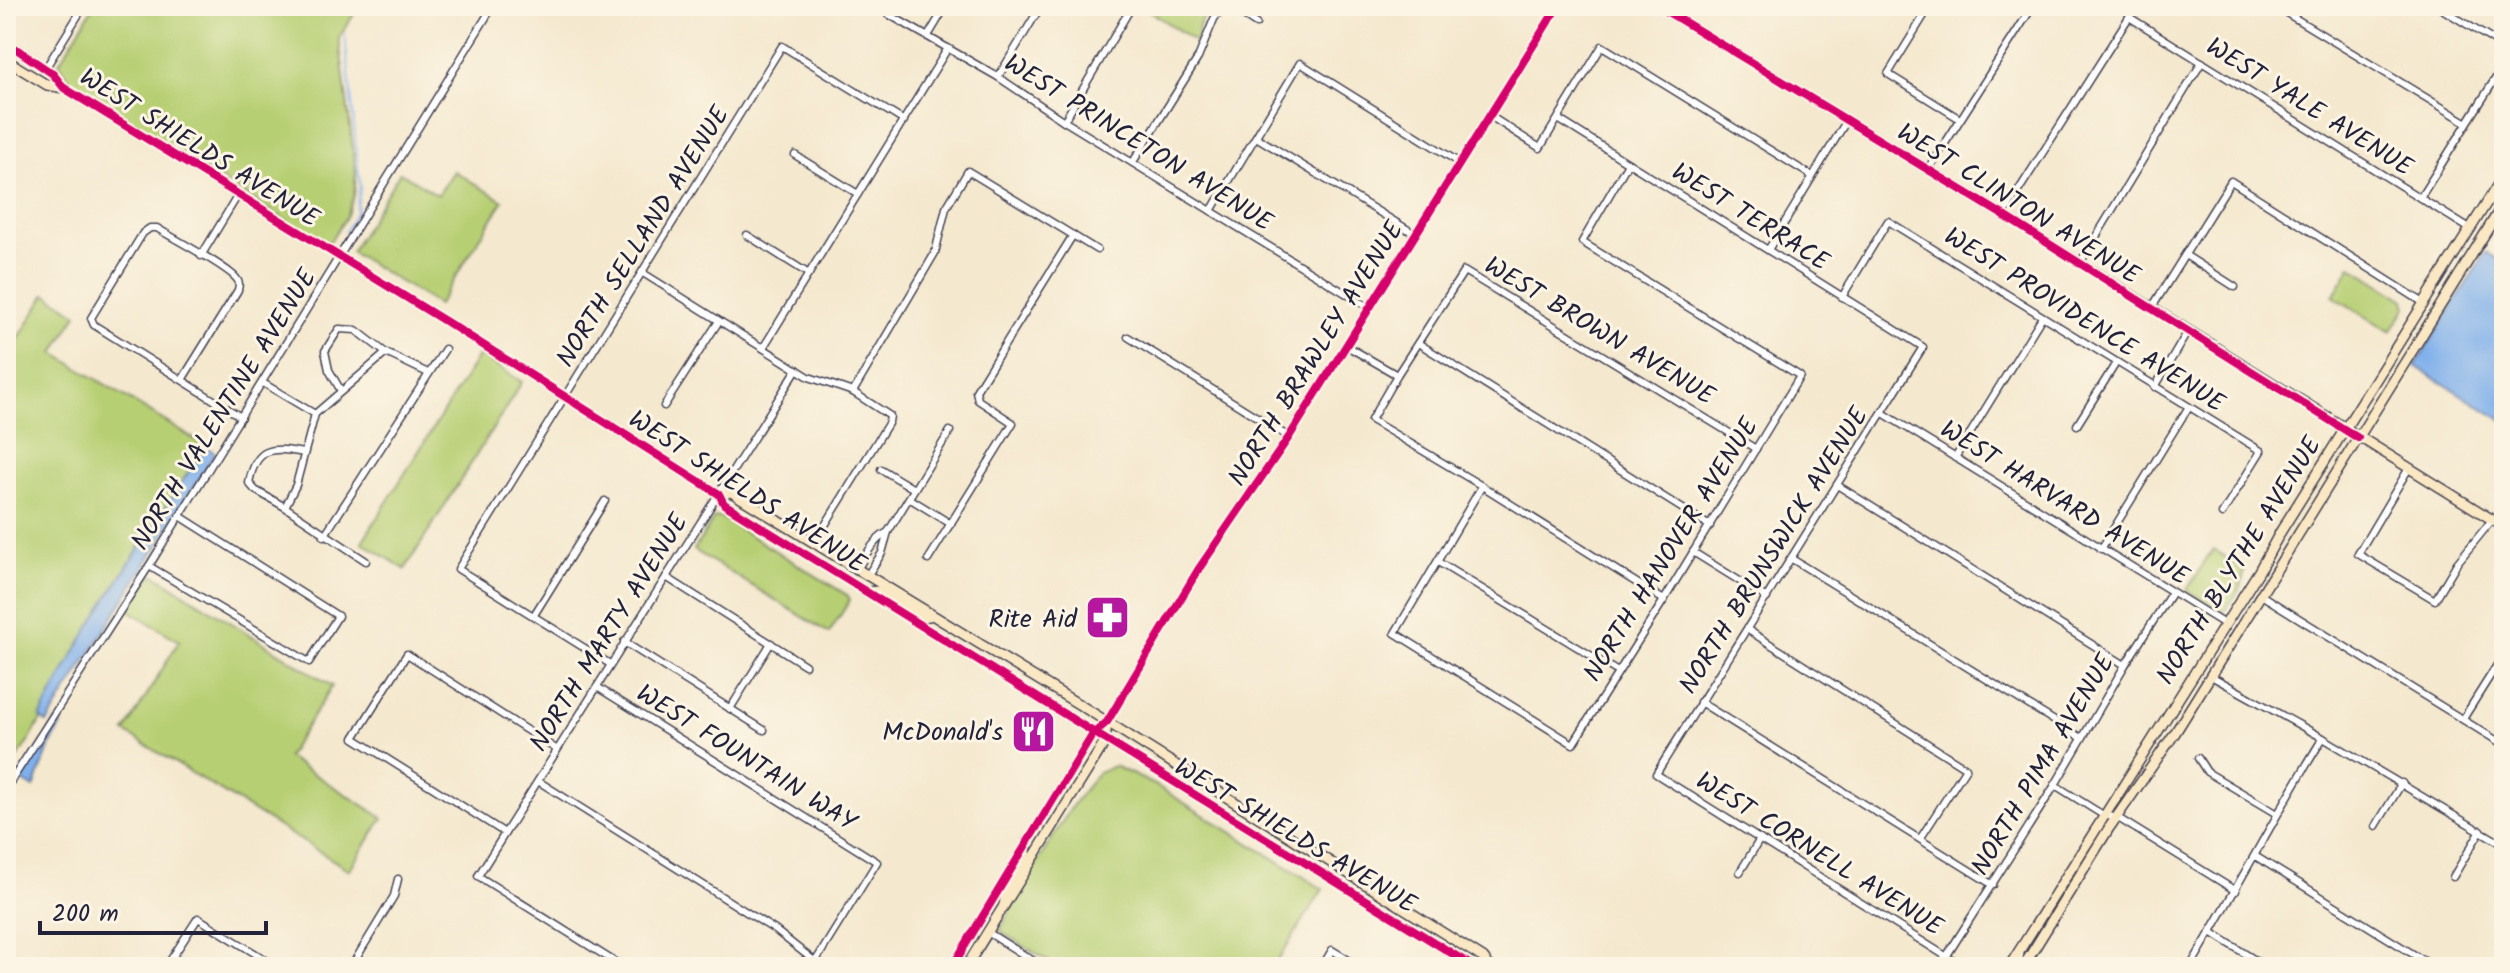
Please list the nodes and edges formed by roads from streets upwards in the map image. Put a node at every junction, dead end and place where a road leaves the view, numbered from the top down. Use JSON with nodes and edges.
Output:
{"nodes":[{"id":1,"x":84,"y":6,"type":"edge"},
{"id":2,"x":493,"y":6,"type":"edge"},
{"id":3,"x":946,"y":6,"type":"edge"},
{"id":4,"x":1041,"y":6,"type":"edge"},
{"id":5,"x":1132,"y":6,"type":"edge"},
{"id":6,"x":1225,"y":6,"type":"edge"},
{"id":7,"x":1558,"y":6,"type":"edge"},
{"id":8,"x":1658,"y":6,"type":"edge"},
{"id":9,"x":1930,"y":6,"type":"edge"},
{"id":10,"x":2033,"y":6,"type":"edge"},
{"id":11,"x":2136,"y":6,"type":"edge"},
{"id":12,"x":2275,"y":6,"type":"edge"},
{"id":13,"x":2437,"y":6,"type":"edge"},
{"id":14,"x":888,"y":14,"type":"dead end"},
{"id":15,"x":2129,"y":17,"type":"junction"},
{"id":16,"x":1256,"y":24,"type":"dead end"},
{"id":17,"x":928,"y":36,"type":"junction"},
{"id":18,"x":6,"y":42,"type":"edge"},
{"id":19,"x":2504,"y":47,"type":"edge"},
{"id":20,"x":948,"y":48,"type":"junction"},
{"id":21,"x":6,"y":60,"type":"edge"},
{"id":22,"x":2202,"y":62,"type":"junction"},
{"id":23,"x":2504,"y":65,"type":"edge"},
{"id":24,"x":45,"y":69,"type":"junction"},
{"id":25,"x":998,"y":77,"type":"junction"},
{"id":26,"x":64,"y":88,"type":"junction"},
{"id":27,"x":1490,"y":116,"type":"junction"},
{"id":28,"x":1558,"y":119,"type":"junction"},
{"id":29,"x":1960,"y":119,"type":"junction"},
{"id":30,"x":1847,"y":120,"type":"junction"},
{"id":31,"x":904,"y":121,"type":"junction"},
{"id":32,"x":1064,"y":121,"type":"junction"},
{"id":33,"x":2466,"y":122,"type":"junction"},
{"id":34,"x":1256,"y":137,"type":"junction"},
{"id":35,"x":795,"y":155,"type":"dead end"},
{"id":36,"x":1133,"y":162,"type":"junction"},
{"id":37,"x":1460,"y":163,"type":"junction"},
{"id":38,"x":1628,"y":163,"type":"junction"},
{"id":39,"x":1928,"y":170,"type":"junction"},
{"id":40,"x":2504,"y":175,"type":"edge"},
{"id":41,"x":1812,"y":176,"type":"junction"},
{"id":42,"x":858,"y":194,"type":"junction"},
{"id":43,"x":238,"y":195,"type":"junction"},
{"id":44,"x":2420,"y":198,"type":"junction"},
{"id":45,"x":2504,"y":203,"type":"edge"},
{"id":46,"x":1211,"y":211,"type":"junction"},
{"id":47,"x":2003,"y":215,"type":"junction"},
{"id":48,"x":2470,"y":229,"type":"junction"},
{"id":49,"x":1415,"y":234,"type":"junction"},
{"id":50,"x":747,"y":235,"type":"dead end"},
{"id":51,"x":1073,"y":235,"type":"junction"},
{"id":52,"x":1097,"y":250,"type":"dead end"},
{"id":53,"x":1768,"y":250,"type":"junction"},
{"id":54,"x":2185,"y":255,"type":"junction"},
{"id":55,"x":201,"y":256,"type":"junction"},
{"id":56,"x":341,"y":258,"type":"junction"},
{"id":57,"x":2080,"y":263,"type":"junction"},
{"id":58,"x":643,"y":273,"type":"junction"},
{"id":59,"x":809,"y":274,"type":"junction"},
{"id":60,"x":2235,"y":287,"type":"dead end"},
{"id":61,"x":1842,"y":297,"type":"junction"},
{"id":62,"x":2424,"y":303,"type":"junction"},
{"id":63,"x":1368,"y":307,"type":"junction"},
{"id":64,"x":2151,"y":309,"type":"junction"},
{"id":65,"x":2042,"y":317,"type":"junction"},
{"id":66,"x":719,"y":321,"type":"junction"},
{"id":67,"x":2188,"y":331,"type":"junction"},
{"id":68,"x":1128,"y":337,"type":"dead end"},
{"id":69,"x":1418,"y":343,"type":"junction"},
{"id":70,"x":1345,"y":345,"type":"junction"},
{"id":71,"x":1923,"y":347,"type":"joint"},
{"id":72,"x":763,"y":348,"type":"junction"},
{"id":73,"x":445,"y":349,"type":"dead end"},
{"id":74,"x":386,"y":353,"type":"junction"},
{"id":75,"x":2116,"y":363,"type":"junction"},
{"id":76,"x":797,"y":369,"type":"junction"},
{"id":77,"x":428,"y":373,"type":"junction"},
{"id":78,"x":1397,"y":375,"type":"junction"},
{"id":79,"x":182,"y":380,"type":"junction"},
{"id":80,"x":263,"y":383,"type":"junction"},
{"id":81,"x":2155,"y":387,"type":"junction"},
{"id":82,"x":341,"y":391,"type":"junction"},
{"id":83,"x":853,"y":392,"type":"junction"},
{"id":84,"x":565,"y":397,"type":"junction"},
{"id":85,"x":664,"y":406,"type":"dead end"},
{"id":86,"x":2188,"y":408,"type":"junction"},
{"id":87,"x":1883,"y":413,"type":"junction"},
{"id":88,"x":315,"y":414,"type":"junction"},
{"id":89,"x":241,"y":417,"type":"junction"},
{"id":90,"x":2077,"y":425,"type":"dead end"},
{"id":91,"x":2345,"y":429,"type":"junction"},
{"id":92,"x":950,"y":431,"type":"dead end"},
{"id":93,"x":1289,"y":437,"type":"junction"},
{"id":94,"x":2358,"y":438,"type":"junction"},
{"id":95,"x":1756,"y":449,"type":"junction"},
{"id":96,"x":304,"y":453,"type":"junction"},
{"id":97,"x":1955,"y":458,"type":"junction"},
{"id":98,"x":2409,"y":468,"type":"junction"},
{"id":99,"x":881,"y":469,"type":"dead end"},
{"id":100,"x":1837,"y":485,"type":"junction"},
{"id":101,"x":1482,"y":486,"type":"junction"},
{"id":102,"x":914,"y":489,"type":"junction"},
{"id":103,"x":719,"y":494,"type":"junction"},
{"id":104,"x":909,"y":498,"type":"junction"},
{"id":105,"x":605,"y":501,"type":"dead end"},
{"id":106,"x":285,"y":507,"type":"junction"},
{"id":107,"x":2222,"y":514,"type":"dead end"},
{"id":108,"x":180,"y":516,"type":"junction"},
{"id":109,"x":2492,"y":520,"type":"junction"},
{"id":110,"x":951,"y":524,"type":"junction"},
{"id":111,"x":1710,"y":526,"type":"junction"},
{"id":112,"x":2504,"y":527,"type":"edge"},
{"id":113,"x":888,"y":532,"type":"junction"},
{"id":114,"x":324,"y":536,"type":"junction"},
{"id":115,"x":814,"y":543,"type":"junction"},
{"id":116,"x":2101,"y":549,"type":"junction"},
{"id":117,"x":1693,"y":552,"type":"junction"},
{"id":118,"x":1792,"y":559,"type":"junction"},
{"id":119,"x":928,"y":560,"type":"dead end"},
{"id":120,"x":366,"y":561,"type":"dead end"},
{"id":121,"x":1438,"y":562,"type":"junction"},
{"id":122,"x":149,"y":566,"type":"junction"},
{"id":123,"x":857,"y":570,"type":"junction"},
{"id":124,"x":867,"y":576,"type":"junction"},
{"id":125,"x":666,"y":577,"type":"junction"},
{"id":126,"x":867,"y":592,"type":"junction"},
{"id":127,"x":2172,"y":592,"type":"junction"},
{"id":128,"x":2261,"y":595,"type":"junction"},
{"id":129,"x":1767,"y":598,"type":"junction"},
{"id":130,"x":1664,"y":600,"type":"junction"},
{"id":131,"x":534,"y":615,"type":"junction"},
{"id":132,"x":932,"y":616,"type":"junction"},
{"id":133,"x":2226,"y":625,"type":"junction"},
{"id":134,"x":1748,"y":630,"type":"junction"},
{"id":135,"x":938,"y":636,"type":"junction"},
{"id":136,"x":624,"y":642,"type":"junction"},
{"id":137,"x":771,"y":643,"type":"junction"},
{"id":138,"x":985,"y":647,"type":"junction"},
{"id":139,"x":2504,"y":654,"type":"edge"},
{"id":140,"x":610,"y":664,"type":"junction"},
{"id":141,"x":805,"y":665,"type":"dead end"},
{"id":142,"x":2125,"y":665,"type":"junction"},
{"id":143,"x":1618,"y":672,"type":"junction"},
{"id":144,"x":2211,"y":676,"type":"junction"},
{"id":145,"x":597,"y":687,"type":"junction"},
{"id":146,"x":1700,"y":702,"type":"junction"},
{"id":147,"x":730,"y":709,"type":"junction"},
{"id":148,"x":2463,"y":719,"type":"junction"},
{"id":149,"x":1107,"y":722,"type":"junction"},
{"id":150,"x":764,"y":730,"type":"dead end"},
{"id":151,"x":1093,"y":734,"type":"junction"},
{"id":152,"x":2082,"y":738,"type":"junction"},
{"id":153,"x":2323,"y":738,"type":"junction"},
{"id":154,"x":1105,"y":742,"type":"junction"},
{"id":155,"x":2504,"y":745,"type":"edge"},
{"id":156,"x":556,"y":749,"type":"junction"},
{"id":157,"x":2198,"y":758,"type":"dead end"},
{"id":158,"x":1656,"y":774,"type":"joint"},
{"id":159,"x":538,"y":781,"type":"junction"},
{"id":160,"x":2402,"y":783,"type":"junction"},
{"id":161,"x":2055,"y":785,"type":"junction"},
{"id":162,"x":6,"y":789,"type":"edge"},
{"id":163,"x":2276,"y":813,"type":"junction"},
{"id":164,"x":2110,"y":816,"type":"junction"},
{"id":165,"x":2376,"y":826,"type":"dead end"},
{"id":166,"x":2481,"y":830,"type":"junction"},
{"id":167,"x":505,"y":833,"type":"junction"},
{"id":168,"x":1760,"y":839,"type":"junction"},
{"id":169,"x":1920,"y":839,"type":"junction"},
{"id":170,"x":1027,"y":841,"type":"junction"},
{"id":171,"x":2504,"y":845,"type":"edge"},
{"id":172,"x":2255,"y":856,"type":"junction"},
{"id":173,"x":1740,"y":872,"type":"dead end"},
{"id":174,"x":2453,"y":877,"type":"dead end"},
{"id":175,"x":398,"y":879,"type":"dead end"},
{"id":176,"x":1993,"y":885,"type":"junction"},
{"id":177,"x":2236,"y":891,"type":"junction"},
{"id":178,"x":1003,"y":908,"type":"junction"},
{"id":179,"x":2211,"y":932,"type":"junction"},
{"id":180,"x":989,"y":933,"type":"junction"},
{"id":181,"x":2021,"y":948,"type":"junction"},
{"id":182,"x":1946,"y":957,"type":"junction"},
{"id":183,"x":2504,"y":960,"type":"edge"},
{"id":184,"x":814,"y":964,"type":"edge"},
{"id":185,"x":166,"y":967,"type":"edge"},
{"id":186,"x":277,"y":967,"type":"edge"},
{"id":187,"x":351,"y":967,"type":"edge"},
{"id":188,"x":623,"y":967,"type":"edge"},
{"id":189,"x":822,"y":967,"type":"edge"},
{"id":190,"x":952,"y":967,"type":"edge"},
{"id":191,"x":966,"y":967,"type":"edge"},
{"id":192,"x":1043,"y":967,"type":"edge"},
{"id":193,"x":1322,"y":967,"type":"edge"},
{"id":194,"x":1360,"y":967,"type":"edge"},
{"id":195,"x":1474,"y":967,"type":"edge"},
{"id":196,"x":1490,"y":967,"type":"edge"},
{"id":197,"x":1963,"y":967,"type":"edge"},
{"id":198,"x":2009,"y":967,"type":"edge"},
{"id":199,"x":2020,"y":967,"type":"edge"},
{"id":200,"x":2190,"y":967,"type":"edge"},
{"id":201,"x":2266,"y":967,"type":"edge"},
{"id":202,"x":2434,"y":967,"type":"edge"},
{"id":203,"x":2500,"y":967,"type":"edge"}],
"edges":[{"from":1,"to":24,"type":"street"},
{"from":2,"to":56,"type":"street","name":"NORTH VALENTINE AVENUE"},
{"from":3,"to":17,"type":"street"},
{"from":4,"to":25,"type":"street"},
{"from":5,"to":32,"type":"street"},
{"from":6,"to":16,"type":"street"},
{"from":6,"to":36,"type":"street"},
{"from":7,"to":27,"type":"street","name":"NORTH BRAWLEY AVENUE"},
{"from":8,"to":30,"type":"street","name":"WEST CLINTON AVENUE"},
{"from":9,"to":29,"type":"street"},
{"from":10,"to":29,"type":"street"},
{"from":11,"to":15,"type":"street"},
{"from":12,"to":33,"type":"street"},
{"from":13,"to":19,"type":"street"},
{"from":14,"to":17,"type":"street","name":"WEST PRINCETON AVENUE"},
{"from":15,"to":22,"type":"street","name":"WEST YALE AVENUE"},
{"from":15,"to":47,"type":"street"},
{"from":17,"to":20,"type":"street","name":"WEST PRINCETON AVENUE"},
{"from":18,"to":24,"type":"street","name":"WEST SHIELDS AVENUE"},
{"from":20,"to":25,"type":"street","name":"WEST PRINCETON AVENUE"},
{"from":20,"to":31,"type":"street"},
{"from":21,"to":26,"type":"street","name":"WEST SHIELDS AVENUE"},
{"from":22,"to":44,"type":"street","name":"WEST YALE AVENUE"},
{"from":22,"to":57,"type":"street"},
{"from":23,"to":33,"type":"street"},
{"from":24,"to":26,"type":"street","name":"WEST SHIELDS AVENUE"},
{"from":25,"to":32,"type":"street","name":"WEST PRINCETON AVENUE"},
{"from":26,"to":43,"type":"street","name":"WEST SHIELDS AVENUE"},
{"from":27,"to":28,"type":"street"},
{"from":27,"to":37,"type":"street","name":"NORTH BRAWLEY AVENUE"},
{"from":28,"to":38,"type":"street","name":"WEST TERRACE"},
{"from":28,"to":41,"type":"street"},
{"from":29,"to":39,"type":"street"},
{"from":30,"to":39,"type":"street","name":"WEST CLINTON AVENUE"},
{"from":30,"to":41,"type":"street"},
{"from":31,"to":42,"type":"street"},
{"from":31,"to":58,"type":"street","name":"NORTH SELLAND AVENUE"},
{"from":32,"to":36,"type":"street","name":"WEST PRINCETON AVENUE"},
{"from":33,"to":44,"type":"street"},
{"from":34,"to":37,"type":"street"},
{"from":34,"to":46,"type":"street"},
{"from":34,"to":49,"type":"street"},
{"from":35,"to":42,"type":"street"},
{"from":36,"to":46,"type":"street","name":"WEST PRINCETON AVENUE"},
{"from":37,"to":49,"type":"street","name":"NORTH BRAWLEY AVENUE"},
{"from":38,"to":53,"type":"street","name":"WEST TERRACE"},
{"from":38,"to":95,"type":"street","name":"NORTH HANOVER AVENUE"},
{"from":39,"to":47,"type":"street","name":"WEST CLINTON AVENUE"},
{"from":40,"to":48,"type":"street","name":"NORTH BLYTHE AVENUE"},
{"from":41,"to":53,"type":"street"},
{"from":42,"to":59,"type":"street"},
{"from":43,"to":55,"type":"street"},
{"from":43,"to":56,"type":"street","name":"WEST SHIELDS AVENUE"},
{"from":44,"to":48,"type":"street","name":"WEST YALE AVENUE"},
{"from":45,"to":94,"type":"street","name":"NORTH BLYTHE AVENUE"},
{"from":46,"to":63,"type":"street","name":"WEST PRINCETON AVENUE"},
{"from":47,"to":57,"type":"street","name":"WEST CLINTON AVENUE"},
{"from":48,"to":62,"type":"street","name":"NORTH BLYTHE AVENUE"},
{"from":49,"to":63,"type":"street","name":"NORTH BRAWLEY AVENUE"},
{"from":50,"to":59,"type":"street"},
{"from":51,"to":52,"type":"street"},
{"from":51,"to":83,"type":"street"},
{"from":51,"to":110,"type":"street"},
{"from":53,"to":61,"type":"street","name":"WEST TERRACE"},
{"from":54,"to":60,"type":"street"},
{"from":54,"to":62,"type":"street"},
{"from":54,"to":64,"type":"street"},
{"from":55,"to":79,"type":"street"},
{"from":55,"to":79,"type":"street"},
{"from":56,"to":80,"type":"street","name":"NORTH VALENTINE AVENUE"},
{"from":56,"to":84,"type":"street","name":"WEST SHIELDS AVENUE"},
{"from":57,"to":64,"type":"street","name":"WEST CLINTON AVENUE"},
{"from":58,"to":66,"type":"street"},
{"from":58,"to":84,"type":"street","name":"NORTH SELLAND AVENUE"},
{"from":59,"to":72,"type":"street"},
{"from":61,"to":65,"type":"street","name":"WEST PROVIDENCE AVENUE"},
{"from":61,"to":71,"type":"street","name":"WEST TERRACE"},
{"from":62,"to":91,"type":"street","name":"NORTH BLYTHE AVENUE"},
{"from":63,"to":70,"type":"street","name":"NORTH BRAWLEY AVENUE"},
{"from":64,"to":67,"type":"street","name":"WEST CLINTON AVENUE"},
{"from":65,"to":75,"type":"street","name":"WEST PROVIDENCE AVENUE"},
{"from":65,"to":97,"type":"street"},
{"from":66,"to":72,"type":"street"},
{"from":66,"to":85,"type":"street"},
{"from":67,"to":81,"type":"street"},
{"from":67,"to":91,"type":"street","name":"WEST CLINTON AVENUE"},
{"from":68,"to":93,"type":"street"},
{"from":69,"to":78,"type":"street"},
{"from":69,"to":95,"type":"street","name":"WEST BROWN AVENUE"},
{"from":69,"to":111,"type":"street"},
{"from":70,"to":78,"type":"street"},
{"from":70,"to":93,"type":"street","name":"NORTH BRAWLEY AVENUE"},
{"from":71,"to":87,"type":"street","name":"NORTH BRUNSWICK AVENUE"},
{"from":72,"to":76,"type":"street"},
{"from":73,"to":77,"type":"street"},
{"from":74,"to":77,"type":"street"},
{"from":74,"to":82,"type":"street"},
{"from":74,"to":82,"type":"street"},
{"from":75,"to":81,"type":"street","name":"WEST PROVIDENCE AVENUE"},
{"from":75,"to":90,"type":"street"},
{"from":76,"to":83,"type":"street"},
{"from":76,"to":103,"type":"street","name":"NORTH MARTY AVENUE"},
{"from":77,"to":114,"type":"street"},
{"from":78,"to":101,"type":"street"},
{"from":79,"to":89,"type":"street"},
{"from":80,"to":88,"type":"street"},
{"from":80,"to":89,"type":"street","name":"NORTH VALENTINE AVENUE"},
{"from":81,"to":86,"type":"street","name":"WEST PROVIDENCE AVENUE"},
{"from":82,"to":88,"type":"street"},
{"from":83,"to":115,"type":"street"},
{"from":84,"to":103,"type":"street","name":"WEST SHIELDS AVENUE"},
{"from":84,"to":131,"type":"street","name":"NORTH SELLAND AVENUE"},
{"from":86,"to":107,"type":"street","name":"WEST PROVIDENCE AVENUE"},
{"from":86,"to":116,"type":"street"},
{"from":87,"to":97,"type":"street","name":"WEST HARVARD AVENUE"},
{"from":87,"to":100,"type":"street","name":"NORTH BRUNSWICK AVENUE"},
{"from":88,"to":96,"type":"street"},
{"from":89,"to":108,"type":"street","name":"NORTH VALENTINE AVENUE"},
{"from":91,"to":94,"type":"street","name":"WEST CLINTON AVENUE"},
{"from":91,"to":133,"type":"street","name":"NORTH BLYTHE AVENUE"},
{"from":92,"to":102,"type":"street"},
{"from":93,"to":149,"type":"street","name":"NORTH BRAWLEY AVENUE"},
{"from":94,"to":98,"type":"street","name":"WEST CLINTON AVENUE"},
{"from":94,"to":128,"type":"street","name":"NORTH BLYTHE AVENUE"},
{"from":95,"to":111,"type":"street","name":"NORTH HANOVER AVENUE"},
{"from":96,"to":106,"type":"street"},
{"from":96,"to":106,"type":"street"},
{"from":97,"to":116,"type":"street","name":"WEST HARVARD AVENUE"},
{"from":98,"to":109,"type":"street","name":"WEST CLINTON AVENUE"},
{"from":98,"to":109,"type":"street"},
{"from":99,"to":102,"type":"street"},
{"from":100,"to":118,"type":"street","name":"NORTH BRUNSWICK AVENUE"},
{"from":100,"to":142,"type":"street"},
{"from":101,"to":121,"type":"street"},
{"from":101,"to":130,"type":"street"},
{"from":102,"to":104,"type":"street"},
{"from":103,"to":115,"type":"street","name":"WEST SHIELDS AVENUE"},
{"from":103,"to":125,"type":"street","name":"NORTH MARTY AVENUE"},
{"from":103,"to":126,"type":"street","name":"WEST SHIELDS AVENUE"},
{"from":104,"to":110,"type":"street"},
{"from":104,"to":113,"type":"street"},
{"from":105,"to":131,"type":"street"},
{"from":106,"to":114,"type":"street"},
{"from":108,"to":122,"type":"street","name":"NORTH VALENTINE AVENUE"},
{"from":108,"to":122,"type":"street"},
{"from":109,"to":112,"type":"street","name":"WEST CLINTON AVENUE"},
{"from":110,"to":119,"type":"street"},
{"from":111,"to":117,"type":"street","name":"NORTH HANOVER AVENUE"},
{"from":113,"to":123,"type":"street"},
{"from":113,"to":124,"type":"street"},
{"from":114,"to":120,"type":"street"},
{"from":115,"to":123,"type":"street","name":"WEST SHIELDS AVENUE"},
{"from":116,"to":127,"type":"street","name":"WEST HARVARD AVENUE"},
{"from":117,"to":129,"type":"street"},
{"from":117,"to":130,"type":"street","name":"NORTH HANOVER AVENUE"},
{"from":118,"to":129,"type":"street","name":"NORTH BRUNSWICK AVENUE"},
{"from":118,"to":152,"type":"street"},
{"from":121,"to":143,"type":"street"},
{"from":121,"to":143,"type":"street","name":"NORTH HANOVER AVENUE"},
{"from":122,"to":162,"type":"street","name":"NORTH VALENTINE AVENUE"},
{"from":123,"to":124,"type":"street","name":"WEST SHIELDS AVENUE"},
{"from":124,"to":132,"type":"street","name":"WEST SHIELDS AVENUE"},
{"from":125,"to":136,"type":"street","name":"NORTH MARTY AVENUE"},
{"from":125,"to":137,"type":"street"},
{"from":126,"to":132,"type":"street"},
{"from":126,"to":135,"type":"street","name":"WEST SHIELDS AVENUE"},
{"from":127,"to":133,"type":"street","name":"WEST HARVARD AVENUE"},
{"from":127,"to":142,"type":"street","name":"NORTH PIMA AVENUE"},
{"from":128,"to":144,"type":"street","name":"NORTH BLYTHE AVENUE"},
{"from":128,"to":148,"type":"street"},
{"from":129,"to":134,"type":"street","name":"NORTH BRUNSWICK AVENUE"},
{"from":130,"to":143,"type":"street","name":"NORTH HANOVER AVENUE"},
{"from":131,"to":140,"type":"street"},
{"from":132,"to":138,"type":"street","name":"WEST SHIELDS AVENUE"},
{"from":133,"to":164,"type":"street","name":"NORTH BLYTHE AVENUE"},
{"from":134,"to":146,"type":"street","name":"NORTH BRUNSWICK AVENUE"},
{"from":134,"to":169,"type":"street"},
{"from":135,"to":138,"type":"street"},
{"from":135,"to":151,"type":"street","name":"WEST SHIELDS AVENUE"},
{"from":136,"to":140,"type":"street","name":"NORTH MARTY AVENUE"},
{"from":136,"to":147,"type":"street"},
{"from":137,"to":141,"type":"street"},
{"from":137,"to":147,"type":"street"},
{"from":138,"to":149,"type":"street","name":"WEST SHIELDS AVENUE"},
{"from":139,"to":148,"type":"street"},
{"from":140,"to":145,"type":"street","name":"NORTH MARTY AVENUE"},
{"from":142,"to":152,"type":"street","name":"NORTH PIMA AVENUE"},
{"from":144,"to":153,"type":"street"},
{"from":144,"to":164,"type":"street","name":"NORTH BLYTHE AVENUE"},
{"from":145,"to":156,"type":"street","name":"NORTH MARTY AVENUE"},
{"from":145,"to":184,"type":"street","name":"WEST FOUNTAIN WAY"},
{"from":146,"to":158,"type":"street","name":"NORTH BRUNSWICK AVENUE"},
{"from":146,"to":169,"type":"street"},
{"from":147,"to":150,"type":"street"},
{"from":148,"to":155,"type":"street"},
{"from":149,"to":151,"type":"street","name":"NORTH BRAWLEY AVENUE"},
{"from":149,"to":154,"type":"street","name":"NORTH BRAWLEY AVENUE"},
{"from":149,"to":196,"type":"street","name":"WEST SHIELDS AVENUE"},
{"from":151,"to":154,"type":"street","name":"WEST SHIELDS AVENUE"},
{"from":151,"to":170,"type":"street","name":"NORTH BRAWLEY AVENUE"},
{"from":152,"to":161,"type":"street","name":"NORTH PIMA AVENUE"},
{"from":153,"to":160,"type":"street"},
{"from":153,"to":163,"type":"street"},
{"from":154,"to":178,"type":"street","name":"NORTH BRAWLEY AVENUE"},
{"from":154,"to":195,"type":"street","name":"WEST SHIELDS AVENUE"},
{"from":156,"to":159,"type":"street","name":"NORTH MARTY AVENUE"},
{"from":156,"to":167,"type":"street"},
{"from":157,"to":163,"type":"street"},
{"from":158,"to":168,"type":"street","name":"WEST CORNELL AVENUE"},
{"from":159,"to":167,"type":"street","name":"NORTH MARTY AVENUE"},
{"from":159,"to":184,"type":"street"},
{"from":160,"to":165,"type":"street"},
{"from":160,"to":166,"type":"street"},
{"from":161,"to":164,"type":"street"},
{"from":161,"to":176,"type":"street","name":"NORTH PIMA AVENUE"},
{"from":163,"to":172,"type":"street"},
{"from":164,"to":177,"type":"street"},
{"from":164,"to":181,"type":"street","name":"NORTH BLYTHE AVENUE"},
{"from":164,"to":199,"type":"street","name":"NORTH BLYTHE AVENUE"},
{"from":166,"to":171,"type":"street"},
{"from":166,"to":174,"type":"street"},
{"from":167,"to":188,"type":"street","name":"NORTH MARTY AVENUE"},
{"from":168,"to":173,"type":"street"},
{"from":168,"to":182,"type":"street","name":"WEST CORNELL AVENUE"},
{"from":169,"to":176,"type":"street"},
{"from":170,"to":178,"type":"street"},
{"from":170,"to":190,"type":"street","name":"NORTH BRAWLEY AVENUE"},
{"from":172,"to":177,"type":"street"},
{"from":172,"to":202,"type":"street"},
{"from":175,"to":187,"type":"street"},
{"from":176,"to":182,"type":"street","name":"NORTH PIMA AVENUE"},
{"from":177,"to":179,"type":"street"},
{"from":178,"to":180,"type":"street","name":"NORTH BRAWLEY AVENUE"},
{"from":179,"to":200,"type":"street"},
{"from":179,"to":201,"type":"street"},
{"from":180,"to":191,"type":"street","name":"NORTH BRAWLEY AVENUE"},
{"from":180,"to":192,"type":"street"},
{"from":181,"to":198,"type":"street","name":"NORTH BLYTHE AVENUE"},
{"from":181,"to":199,"type":"street"},
{"from":182,"to":197,"type":"street","name":"WEST CORNELL AVENUE"},
{"from":183,"to":203,"type":"street"},
{"from":184,"to":189,"type":"street"},
{"from":185,"to":186,"type":"street"},
{"from":193,"to":194,"type":"street"}]}
